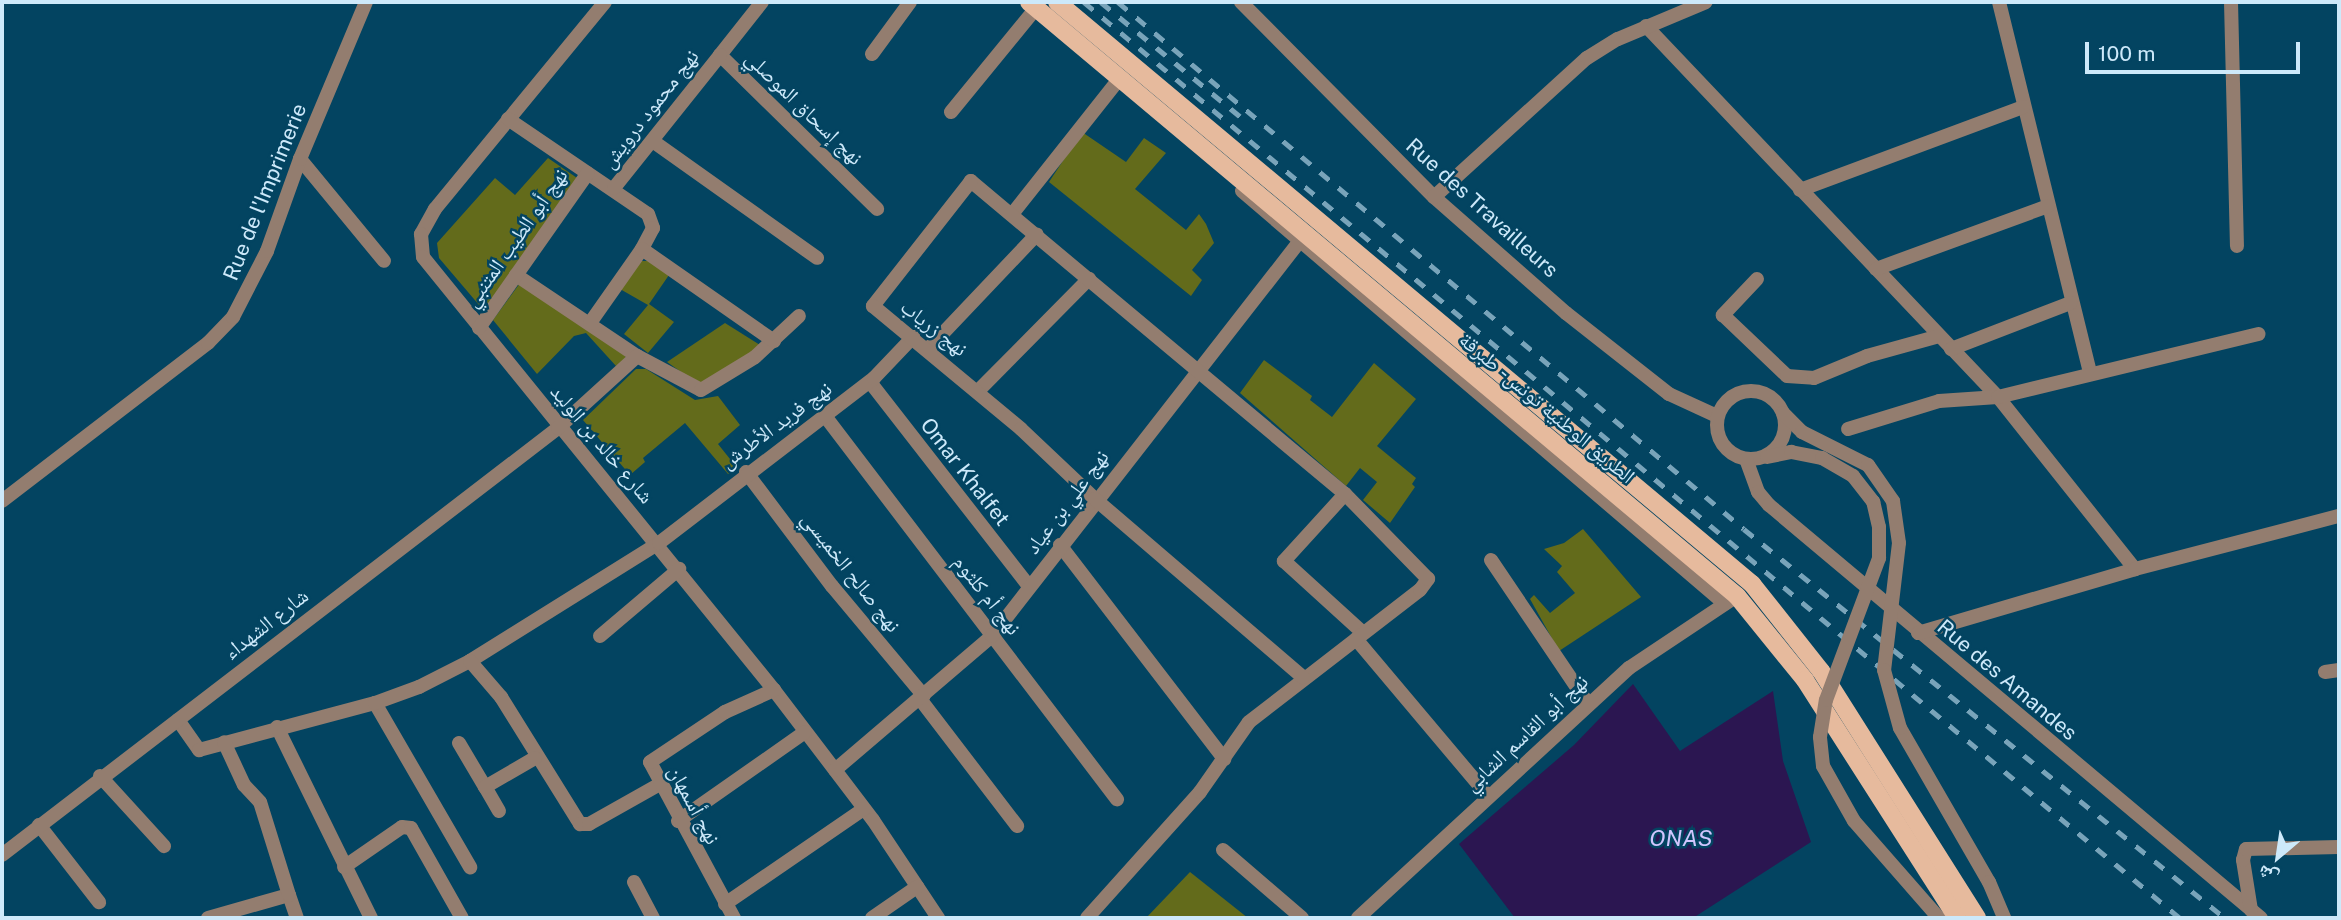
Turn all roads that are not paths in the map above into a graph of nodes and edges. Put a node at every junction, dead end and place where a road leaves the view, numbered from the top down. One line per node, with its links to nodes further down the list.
1 (366, 2): 19 (street, Rue de l'Imprimerie)
2 (605, 2): 17 (street, شارع خالد بن الوليد)
3 (762, 2): 13 (street, نهج إسحاق الموصلي)
4 (910, 2): 12 (street)
5 (1056, 2): 70 (main road, الطريق الوطنية تونس - طبرقة)
6 (1241, 2): 23 (street, Rue des Travailleurs)
7 (1706, 2): 11 (street)
8 (1999, 2): 15 (street)
9 (2231, 2): 29 (street)
10 (1030, 6): 14 (main road, الطريق الوطنية تونس - طبرقة); 16 (street)
11 (1646, 26): 22 (street); 23 (street)
12 (872, 54)
13 (720, 55): 18 (street, نهج محمود درويش); 25 (street, نهج إسحاق الموصلي)
14 (1119, 79): 26 (street); 28 (main road, الطريق الوطنية تونس - طبرقة)
15 (2023, 107): 22 (street); 24 (street)
16 (951, 112)
17 (508, 119): 20 (street, نهج محمود درويش); 40 (street, شارع خالد بن الوليد)
18 (654, 142): 21 (street, نهج محمود درويش); 31 (street)
19 (300, 159): 32 (street); 63 (street, Rue de l'Imprimerie)
20 (588, 173): 21 (street, نهج محمود درويش); 34 (street, نهج أبو الطيب المتنبي)
21 (614, 188): 30 (street)
22 (1800, 190): 33 (street)
23 (1434, 197): 55 (street, Rue des Travailleurs)
24 (2048, 206): 33 (street); 37 (street)
25 (877, 209)
26 (1013, 213): 27 (street); 43 (street, نهج زرياب)
27 (1037, 234): 35 (street); 45 (street)
28 (1302, 238): 48 (street, نهج علي بن عياد); 72 (main road, الطريق الوطنية تونس - طبرقة)
29 (2238, 246)
30 (642, 249): 39 (street); 44 (street)
31 (817, 258)
32 (384, 261)
33 (1876, 269): 42 (street)
34 (516, 275): 39 (street); 40 (street, نهج أبو الطيب المتنبي)
35 (1089, 279): 48 (street); 51 (street)
36 (1757, 279): 42 (street)
37 (2070, 303): 46 (street); 49 (street)
38 (799, 316): 44 (street)
39 (590, 323): 47 (street)
40 (479, 328): 56 (street, شارع خالد بن الوليد)
41 (2258, 334): 49 (street)
42 (1939, 336): 46 (street)
43 (913, 337): 45 (street, نهج زرياب); 50 (street, نهج فريد الأطرش)
44 (774, 341): 47 (street)
45 (928, 349): 51 (street, نهج زرياب)
46 (1951, 349): 52 (street)
47 (637, 356): 56 (street, شارع الشهداء)
48 (1198, 368): 61 (street); 62 (street, نهج علي بن عياد)
49 (2090, 373): 52 (street)
50 (870, 382): 54 (street, نهج فريد الأطرش); 71 (street, Omar Khalfet)
51 (978, 391): 62 (street, نهج زرياب)
52 (1998, 397): 57 (street); 69 (street)
53 (1782, 410): 55 (street); 58 (street); 127 (street, bridge)
54 (825, 416): 60 (street, نهج فريد الأطرش); 75 (street, نهج أم كلثوم)
55 (1717, 416): 59 (street)
56 (558, 428): 65 (street, شارع خالد بن الوليد); 83 (street, شارع الشهداء)
57 (1848, 429)
58 (1762, 458): 59 (street); 124 (street, bridge)
59 (1746, 459): 73 (street, Rue des Amandes)
60 (746, 472): 65 (street, نهج فريد الأطرش); 80 (street, نهج صالح الخميسي)
61 (1345, 494): 76 (street); 76 (street)
62 (1095, 499): 66 (street, نهج علي بن عياد); 78 (street, نهج زرياب)
63 (2, 501)
64 (2339, 516): 69 (street)
65 (659, 543): 68 (street, شارع خالد بن الوليد); 77 (street)
66 (1060, 545): 71 (street, نهج علي بن عياد); 89 (street)
67 (1492, 560): 82 (street)
68 (679, 569): 74 (street); 79 (street, شارع خالد بن الوليد)
69 (2135, 569): 73 (street)
70 (1752, 584): 72 (street, نهج أبو القاسم الشابي); 126 (main road, الطريق الوطنية تونس - طبرقة)
71 (1029, 586): 75 (street, نهج علي بن عياد)
72 (1731, 600): 82 (street, نهج أبو القاسم الشابي); 125 (main road, الطريق الوطنية تونس - طبرقة)
73 (1918, 633): 112 (street, Rue des Amandes)
74 (600, 636)
75 (992, 636): 80 (street, نهج علي بن عياد); 95 (street, نهج أم كلثوم)
76 (1359, 636): 78 (street); 94 (street)
77 (470, 661): 81 (street); 88 (street)
78 (1303, 677): 89 (street)
79 (774, 690): 85 (street, شارع خالد بن الوليد); 92 (street, نهج أسمهان)
80 (922, 698): 90 (street, نهج علي بن عياد); 100 (street, نهج صالح الخميسي)
81 (375, 703): 84 (street); 106 (street)
82 (1588, 704): 94 (street, نهج أبو القاسم الشابي)
83 (178, 720): 86 (street); 91 (street, شارع الشهداء)
84 (277, 727): 86 (street); 105 (street)
85 (805, 733): 90 (street, شارع خالد بن الوليد); 98 (street)
86 (224, 743): 109 (street)
87 (459, 743): 93 (street)
88 (535, 758): 92 (street); 93 (street)
89 (1224, 759): 121 (street)
90 (835, 770): 96 (street, شارع خالد بن الوليد)
91 (100, 776): 99 (street, شارع الشهداء); 101 (street)
92 (660, 784): 98 (street, نهج أسمهان)
93 (485, 787): 97 (street)
94 (1488, 796): 123 (street, نهج أبو القاسم الشابي)
95 (1117, 799)
96 (864, 809): 108 (street, شارع خالد بن الوليد); 111 (street)
97 (499, 811)
98 (678, 821): 111 (street, نهج أسمهان)
99 (39, 825): 104 (street, شارع الشهداء); 110 (street)
100 (1017, 826)
101 (164, 846)
102 (2339, 846): 112 (street)
103 (1223, 849): 122 (street)
104 (2, 855)
105 (344, 867): 115 (street); 116 (street)
106 (470, 867)
107 (634, 882): 117 (street)
108 (917, 887): 119 (street); 120 (street, شارع خالد بن الوليد)
109 (289, 895): 113 (street); 114 (street)
110 (99, 902)
111 (725, 904): 118 (street, نهج أسمهان)
112 (2256, 914)
113 (208, 918)
114 (297, 918)
115 (371, 918)
116 (462, 918)
117 (653, 918)
118 (734, 918)
119 (872, 918)
120 (938, 918)
121 (1087, 918)
122 (1303, 918)
123 (1358, 918)
124 (1939, 918)
125 (1957, 918)
126 (1977, 918)
127 (2004, 918)

